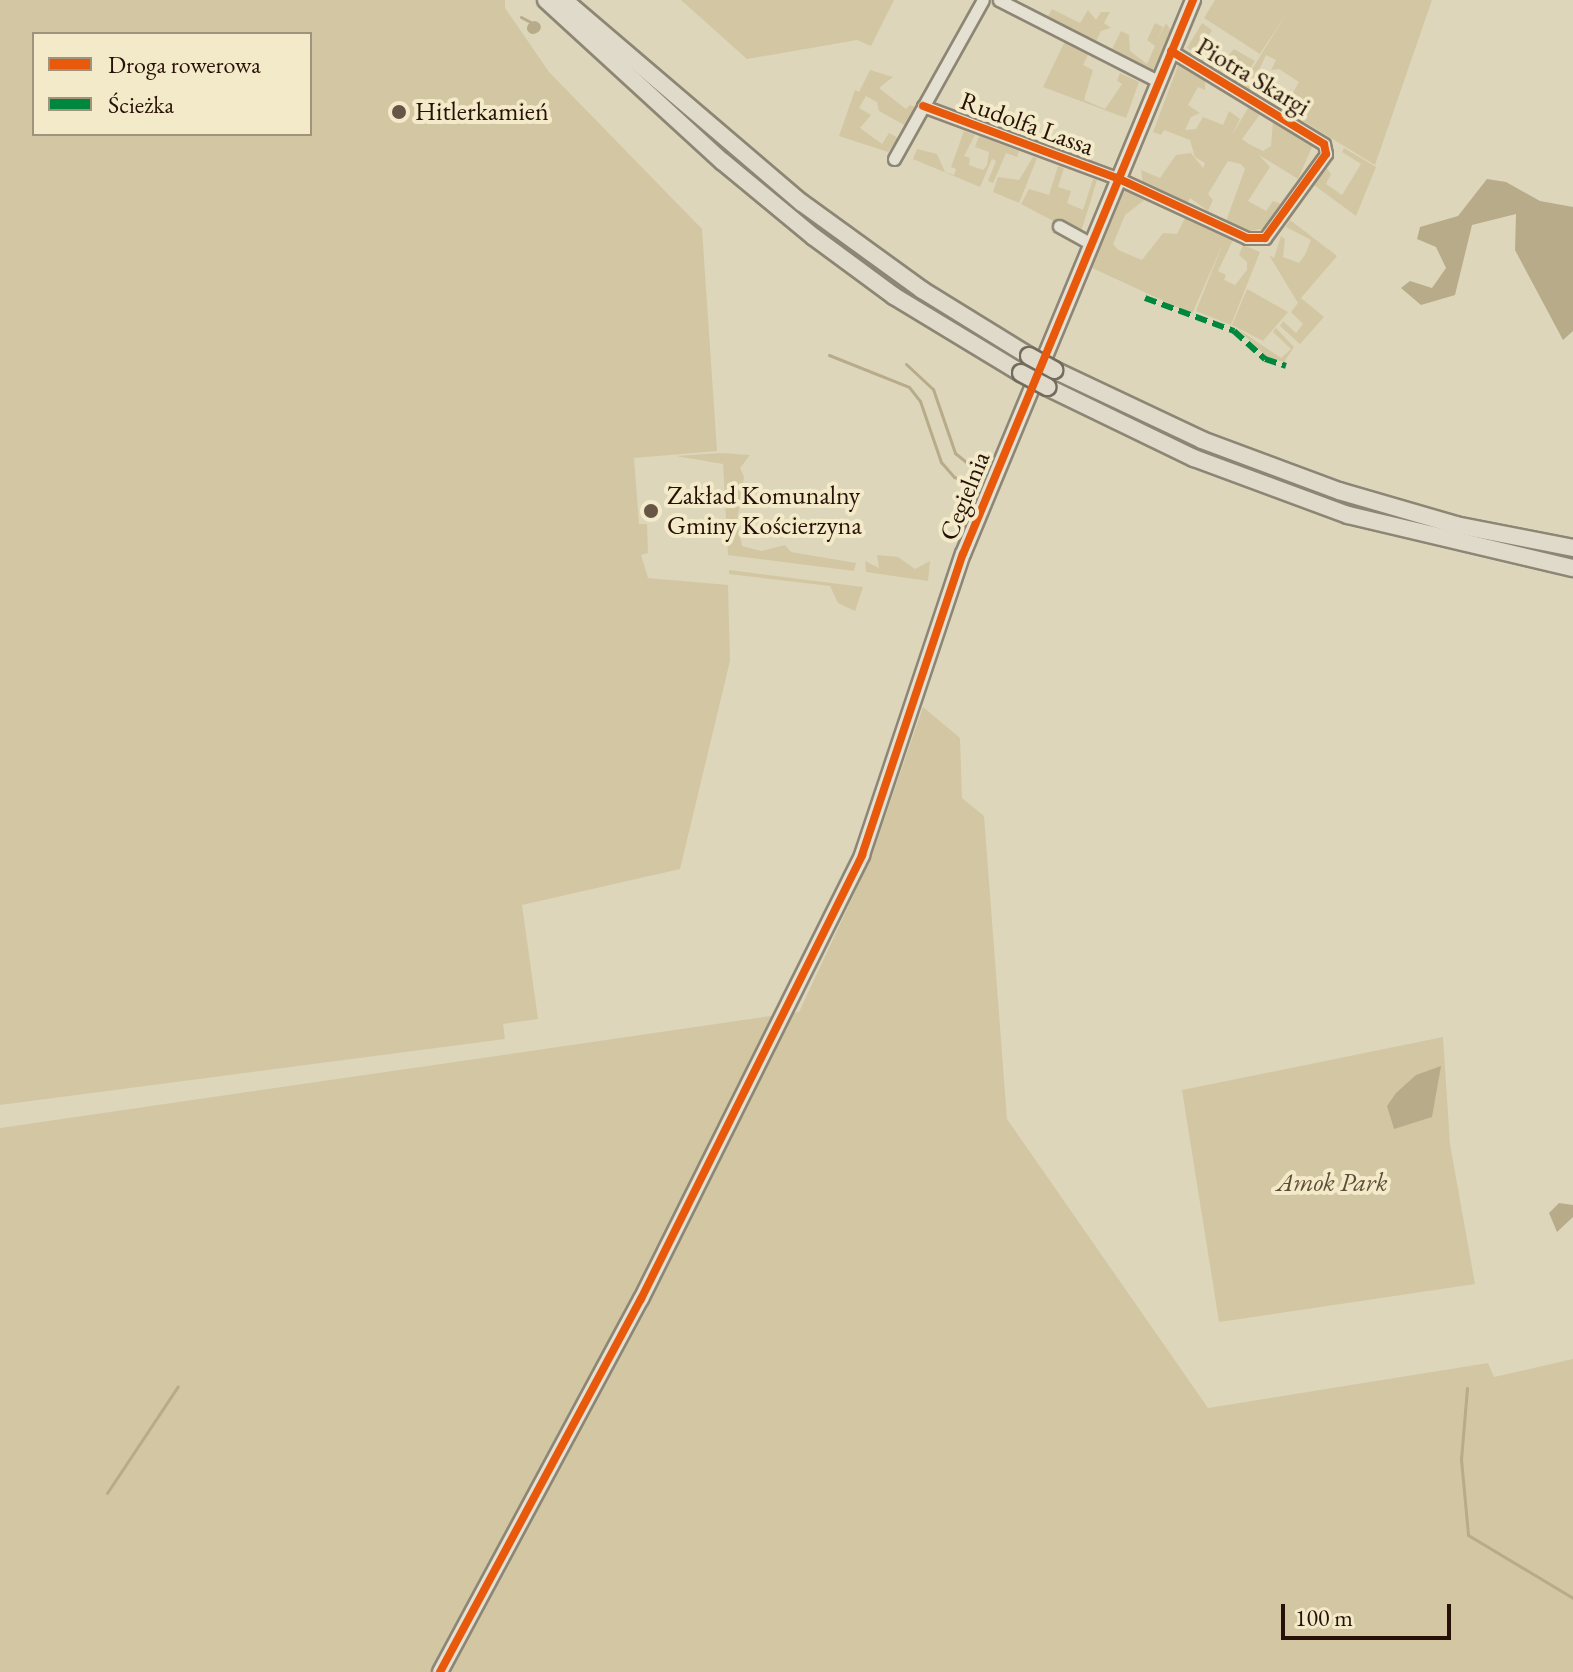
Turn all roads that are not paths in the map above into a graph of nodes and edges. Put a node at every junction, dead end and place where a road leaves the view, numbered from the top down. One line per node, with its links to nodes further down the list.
1 (546, 0): 14 (main road, bridge)
2 (564, 0): 13 (main road, bridge)
3 (983, 0): 8 (street, Rudolfa Lassa)
4 (999, 0): 7 (street)
5 (1193, 0): 6 (street, Cegielnia)
6 (1171, 51): 7 (street, Cegielnia); 10 (street, Piotra Skargi)
7 (1158, 81): 10 (street, Cegielnia)
8 (923, 106): 9 (street, Rudolfa Lassa); 10 (street, Rudolfa Lassa)
9 (894, 159)
10 (1117, 178): 12 (street, Cegielnia)
11 (1059, 226): 12 (street)
12 (1090, 243): 15 (street, Cegielnia)
13 (1573, 548)
14 (1573, 568)
15 (440, 1672)

